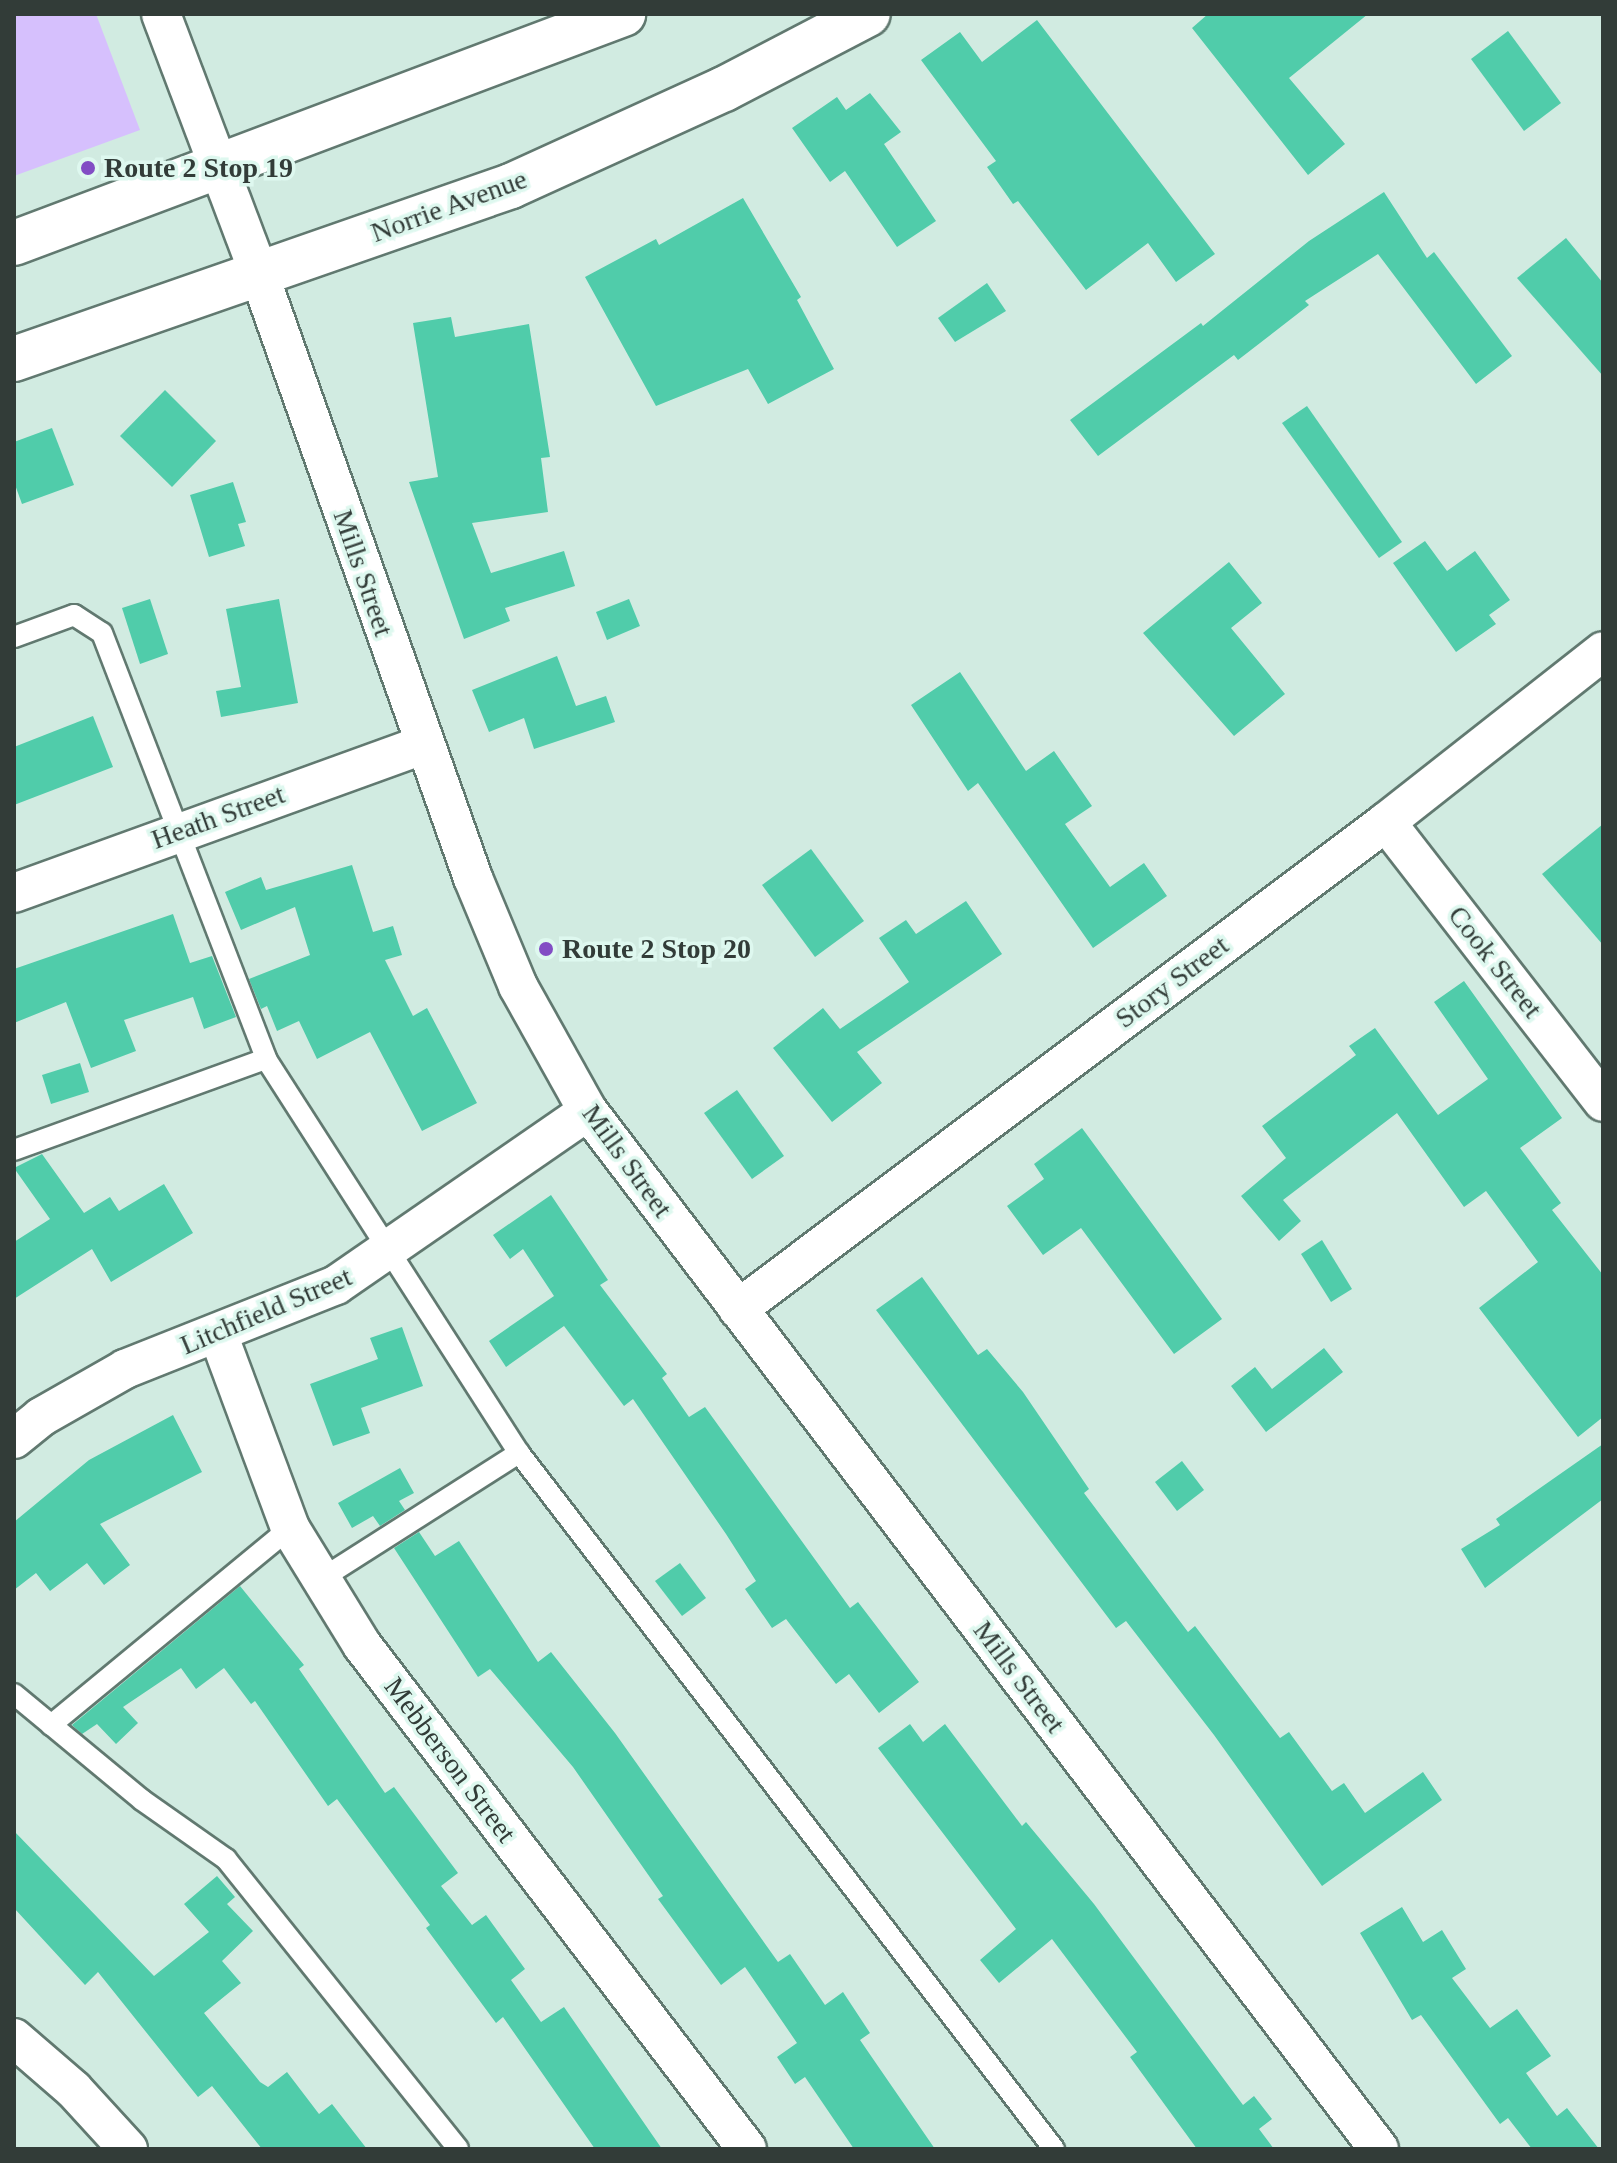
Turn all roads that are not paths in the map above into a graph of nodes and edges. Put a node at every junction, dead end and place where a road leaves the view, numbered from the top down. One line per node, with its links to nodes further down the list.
1 (161, 14): 4 (street, Mills Street)
2 (623, 14): 4 (main road)
3 (868, 14): 6 (main road, Norrie Avenue)
4 (219, 166): 5 (main road); 6 (street, Mills Street)
5 (14, 243)
6 (259, 274): 7 (main road, Norrie Avenue); 10 (street, Mills Street)
7 (14, 359)
8 (14, 637): 12 (lane)
9 (1603, 651): 11 (street, Story Street)
10 (423, 745): 12 (street, Heath Street); 16 (street, Mills Street)
11 (1386, 822): 15 (street, Cook Street); 19 (street, Story Street)
12 (178, 831): 13 (street, Heath Street); 14 (lane)
13 (14, 893)
14 (266, 1059): 17 (lane); 18 (lane)
15 (1603, 1102)
16 (588, 1111): 18 (street, Litchfield Street); 19 (street, Mills Street)
17 (14, 1150)
18 (388, 1254): 20 (street, Litchfield Street); 22 (lane)
19 (738, 1309): 32 (street, Mills Street)
20 (218, 1334): 21 (street, Litchfield Street); 23 (street, Mebberson Street)
21 (14, 1439)
22 (519, 1453): 24 (lane); 31 (lane)
23 (290, 1528): 24 (street, Mebberson Street); 26 (lane)
24 (321, 1579): 30 (street, Mebberson Street)
25 (14, 1694): 26 (lane)
26 (51, 1725): 29 (lane)
27 (14, 2038): 28 (street)
28 (128, 2149)
29 (458, 2149)
30 (747, 2149)
31 (1054, 2149)
32 (1379, 2149)

